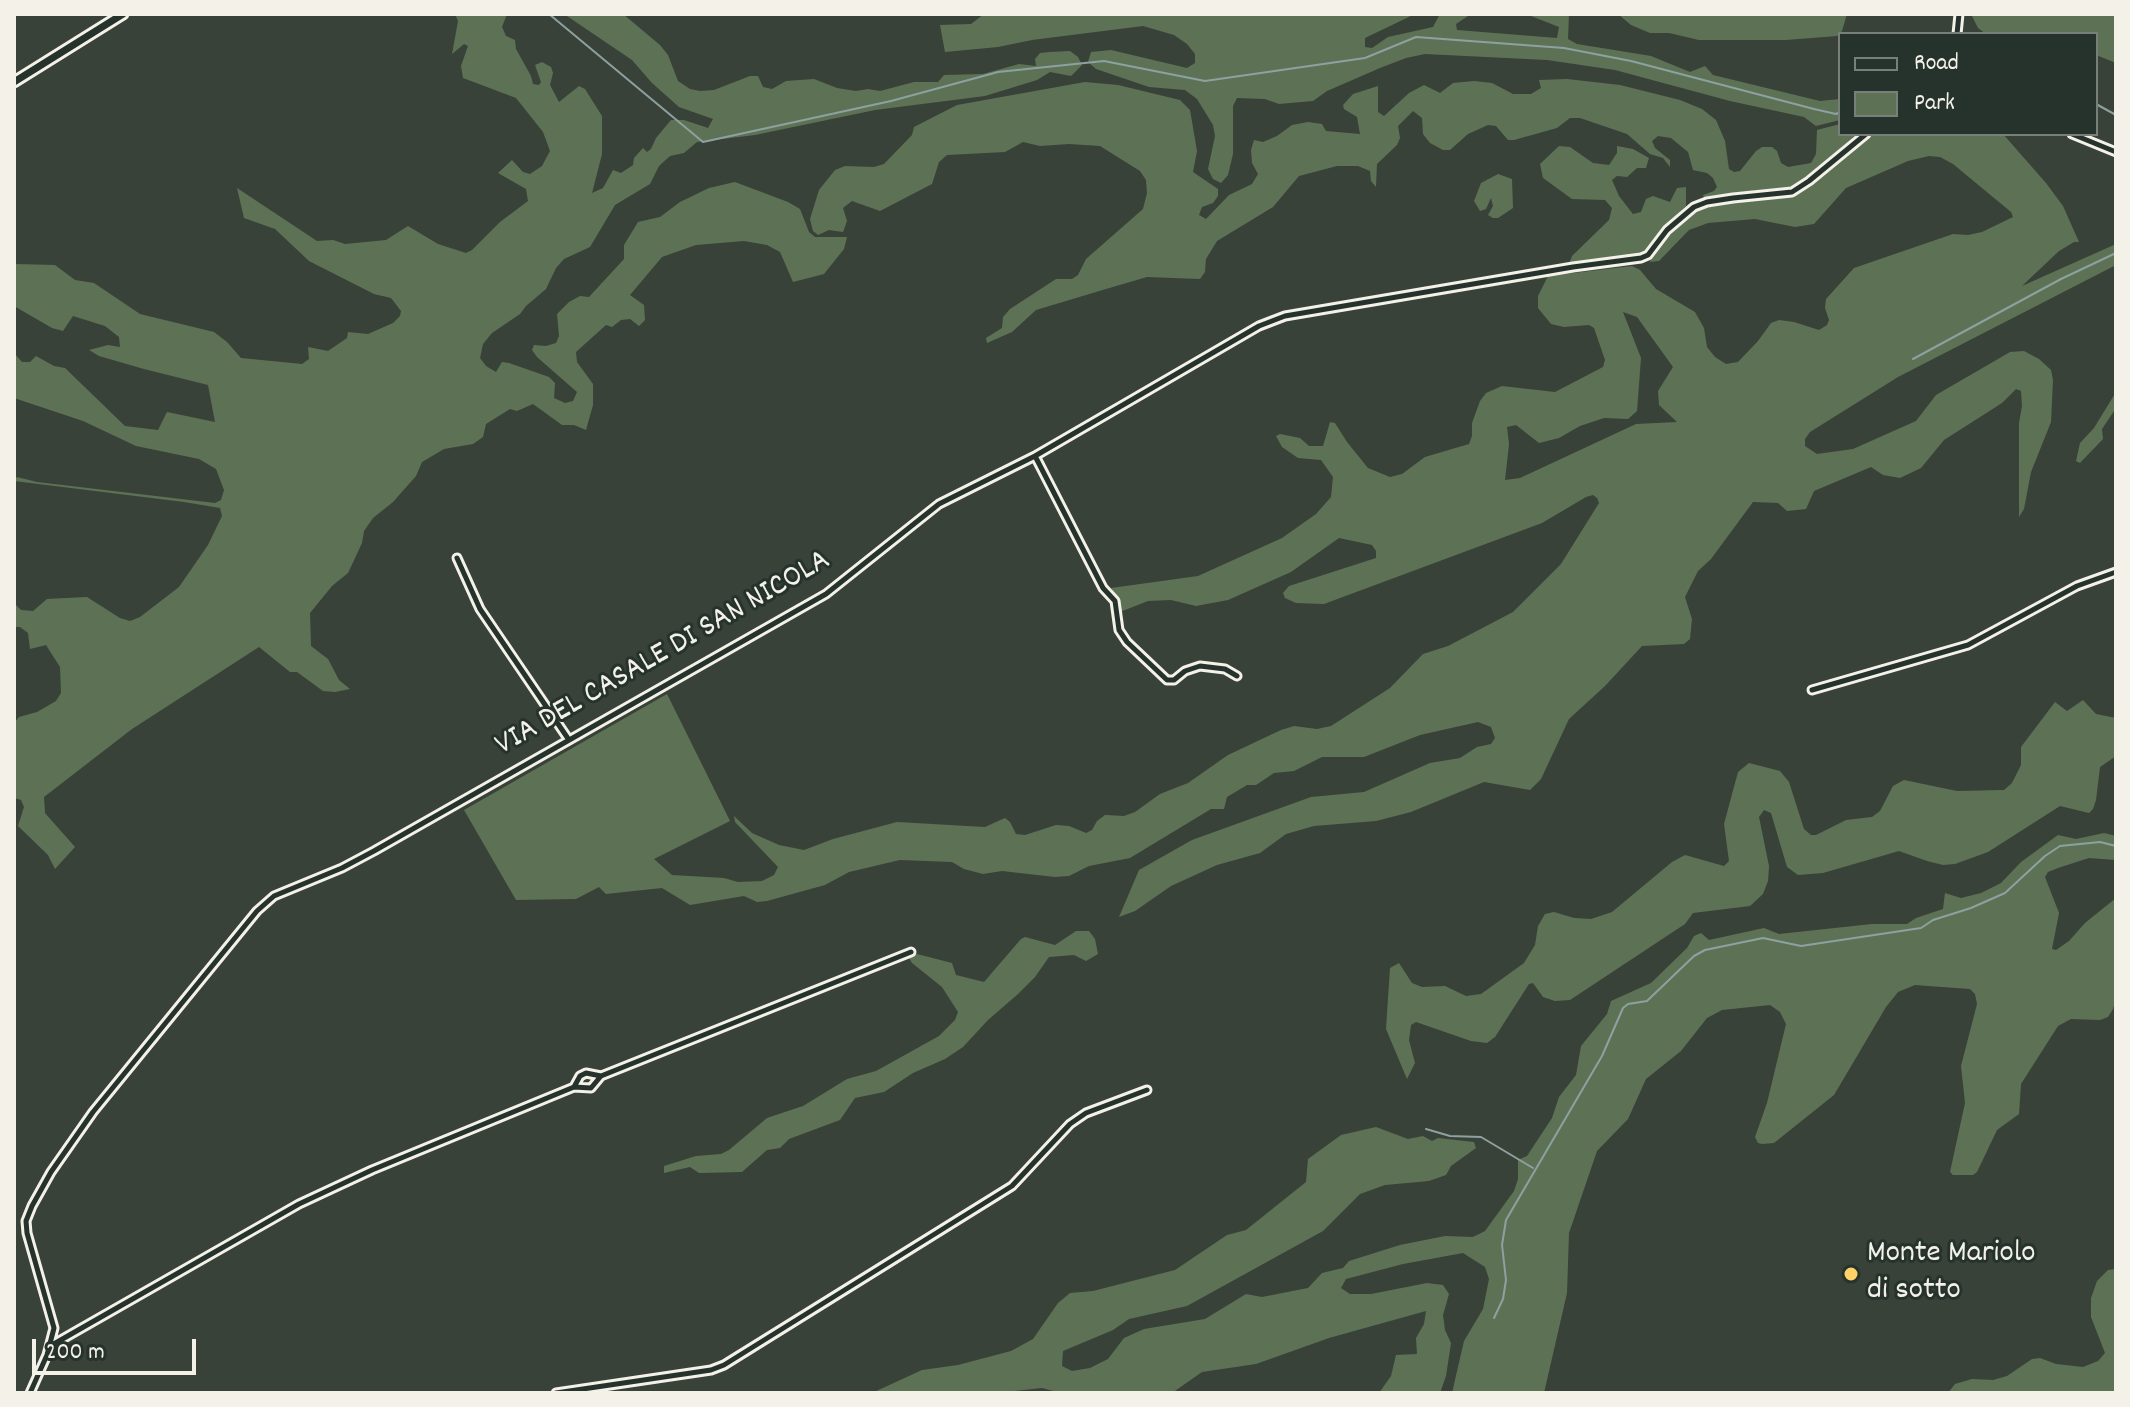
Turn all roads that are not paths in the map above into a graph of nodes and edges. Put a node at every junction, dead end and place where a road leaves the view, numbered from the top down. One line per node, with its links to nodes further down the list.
1 (123, 14): 2 (main road)
2 (14, 82)
3 (1864, 136): 6 (street, VIA DEL CASALE DI SAN NICOLA)
4 (2077, 136): 5 (street)
5 (2116, 152)
6 (1035, 456): 9 (street); 11 (street, VIA DEL CASALE DI SAN NICOLA)
7 (457, 558): 11 (street)
8 (2116, 572): 10 (street)
9 (1237, 676)
10 (1812, 690)
11 (569, 740): 16 (street, VIA DEL CASALE DI SAN NICOLA)
12 (911, 952): 13 (street)
13 (601, 1076): 14 (street); 14 (street)
14 (574, 1087): 16 (street)
15 (1147, 1090): 18 (street)
16 (51, 1345): 17 (street, VIA DEL CASALE DI SAN NICOLA)
17 (30, 1393)
18 (556, 1393)

